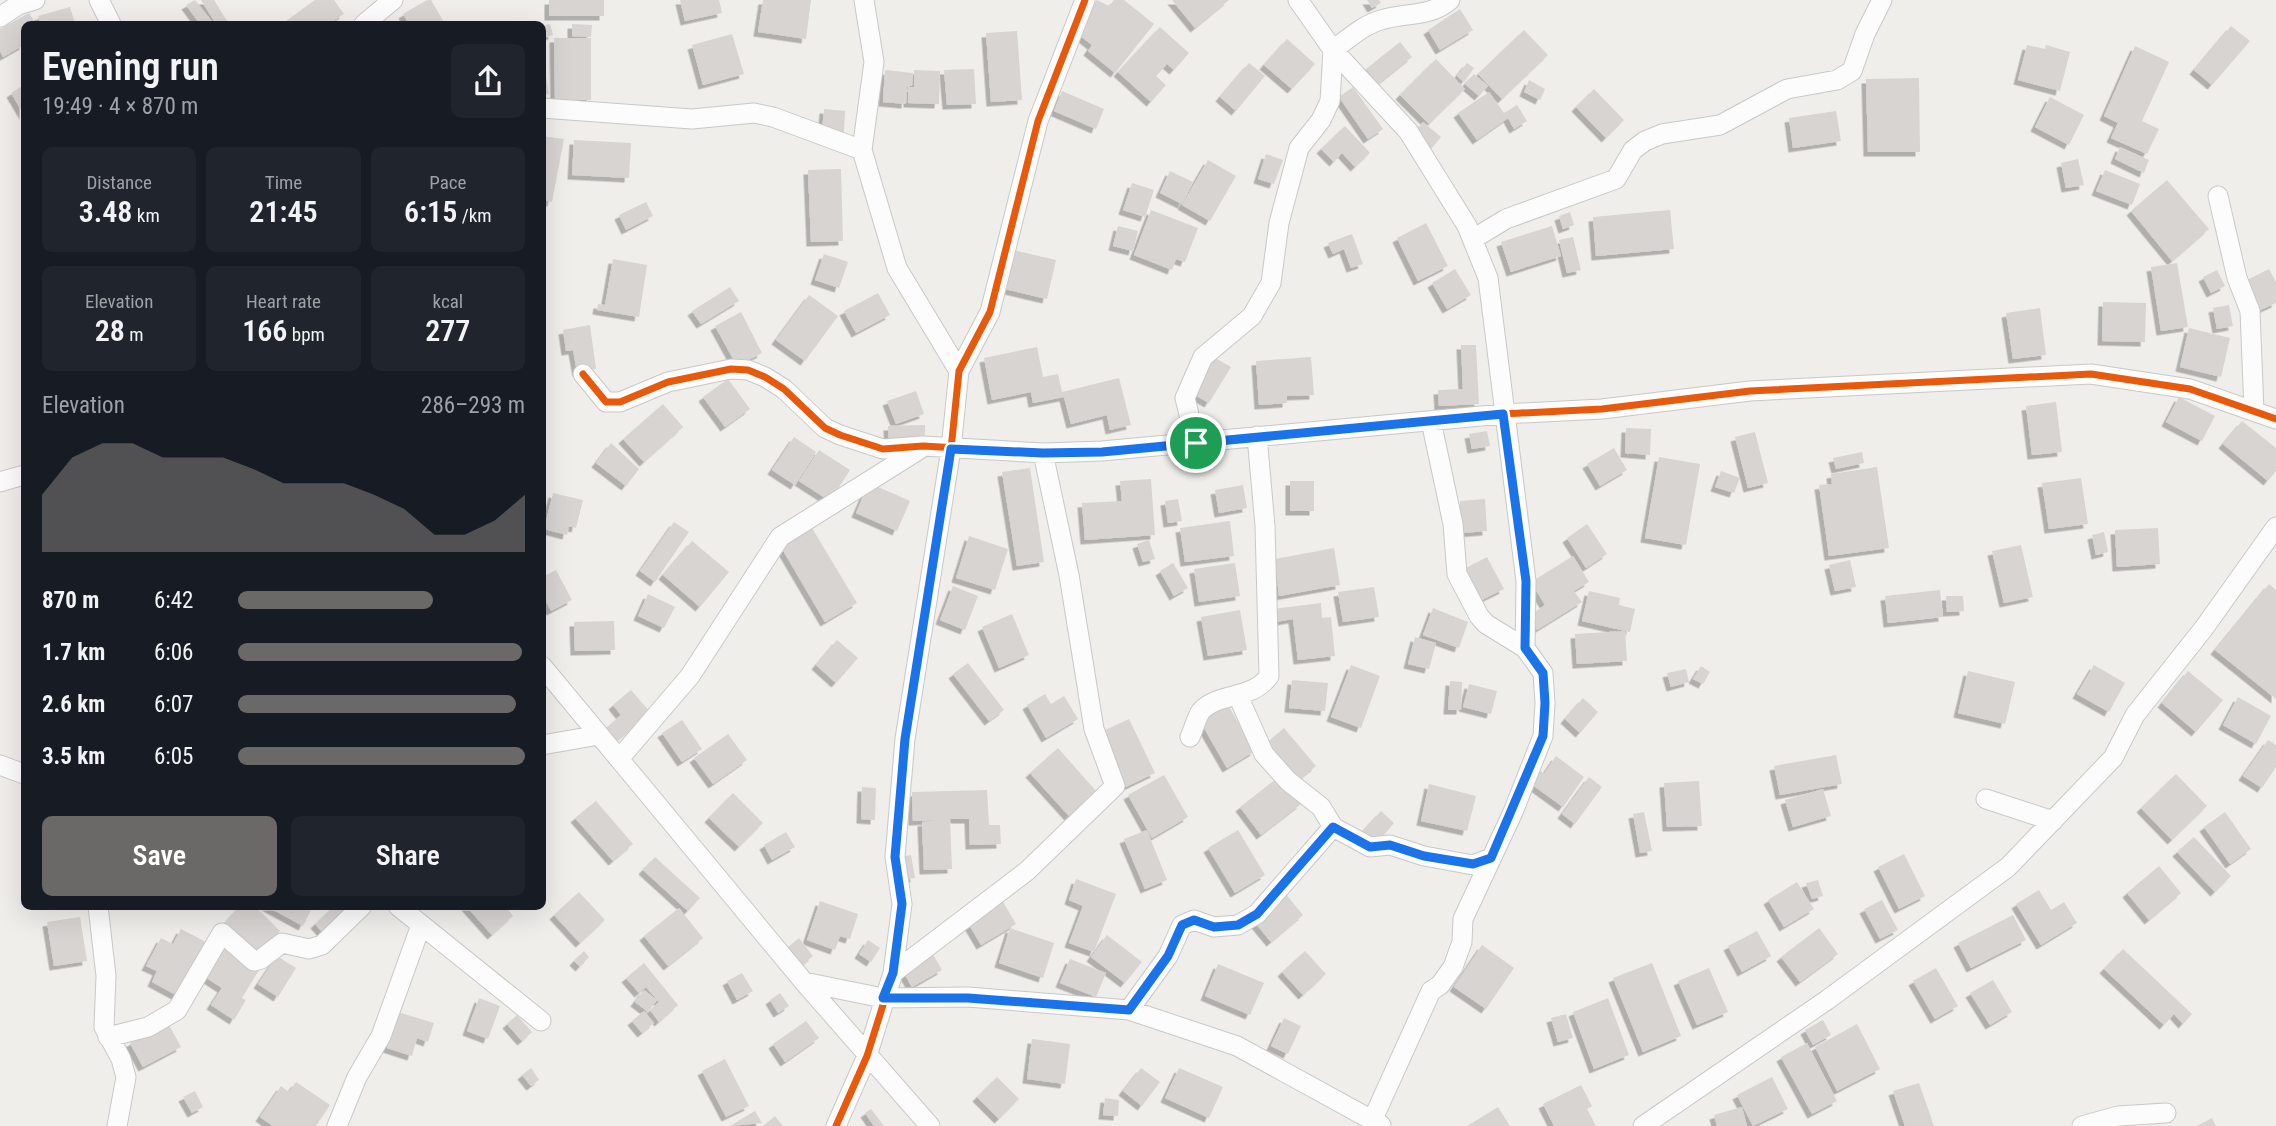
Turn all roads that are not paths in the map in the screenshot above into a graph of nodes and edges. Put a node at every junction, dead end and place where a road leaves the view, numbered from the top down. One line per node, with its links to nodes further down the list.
1 (35, 0): 9 (street)
2 (99, 0): 10 (street)
3 (393, 0): 11 (street)
4 (864, 0): 14 (street)
5 (1085, 0): 17 (street)
6 (1298, 0): 12 (street)
7 (1450, 0): 12 (street)
8 (1882, 0): 16 (street)
9 (0, 17)
10 (110, 21)
11 (368, 21)
12 (1333, 50): 16 (street); 24 (street)
13 (546, 108): 14 (street)
14 (862, 150): 17 (street)
15 (2218, 196): 19 (street)
16 (1473, 239): 20 (street)
17 (959, 371): 26 (street)
18 (583, 374): 25 (street)
19 (2254, 411): 20 (street); 21 (street)
20 (1503, 414): 22 (street); 31 (street)
21 (2276, 419)
22 (1432, 421): 23 (street); 31 (street)
23 (1257, 436): 24 (street); 33 (street)
24 (1196, 443): 27 (street)
25 (923, 446): 26 (street); 37 (street)
26 (951, 449): 27 (street); 48 (street)
27 (1043, 453): 48 (street)
28 (21, 476): 29 (street)
29 (0, 482)
30 (2276, 527): 41 (street)
31 (1525, 648): 43 (street)
32 (546, 671): 34 (street)
33 (1238, 696): 35 (street); 42 (street)
34 (599, 735): 36 (street); 37 (street)
35 (1190, 737)
36 (546, 744)
37 (619, 759): 49 (street)
38 (0, 765): 39 (street)
39 (21, 773)
40 (1986, 799): 41 (street)
41 (2053, 821): 61 (street)
42 (1333, 827): 43 (street); 51 (street)
43 (1491, 858): 56 (street)
44 (98, 910): 53 (street)
45 (358, 910): 53 (street)
46 (403, 910): 47 (street)
47 (421, 925): 52 (street); 58 (street)
48 (893, 973): 50 (street)
49 (804, 982): 50 (street); 54 (street)
50 (883, 998): 51 (street); 54 (street)
51 (1129, 1010): 56 (street)
52 (541, 1021)
53 (108, 1037): 57 (street)
54 (867, 1056): 59 (street); 60 (street)
55 (2166, 1112): 62 (street)
56 (1377, 1123)
57 (117, 1126)
58 (337, 1126)
59 (836, 1126)
60 (930, 1126)
61 (1643, 1126)
62 (2082, 1126)

